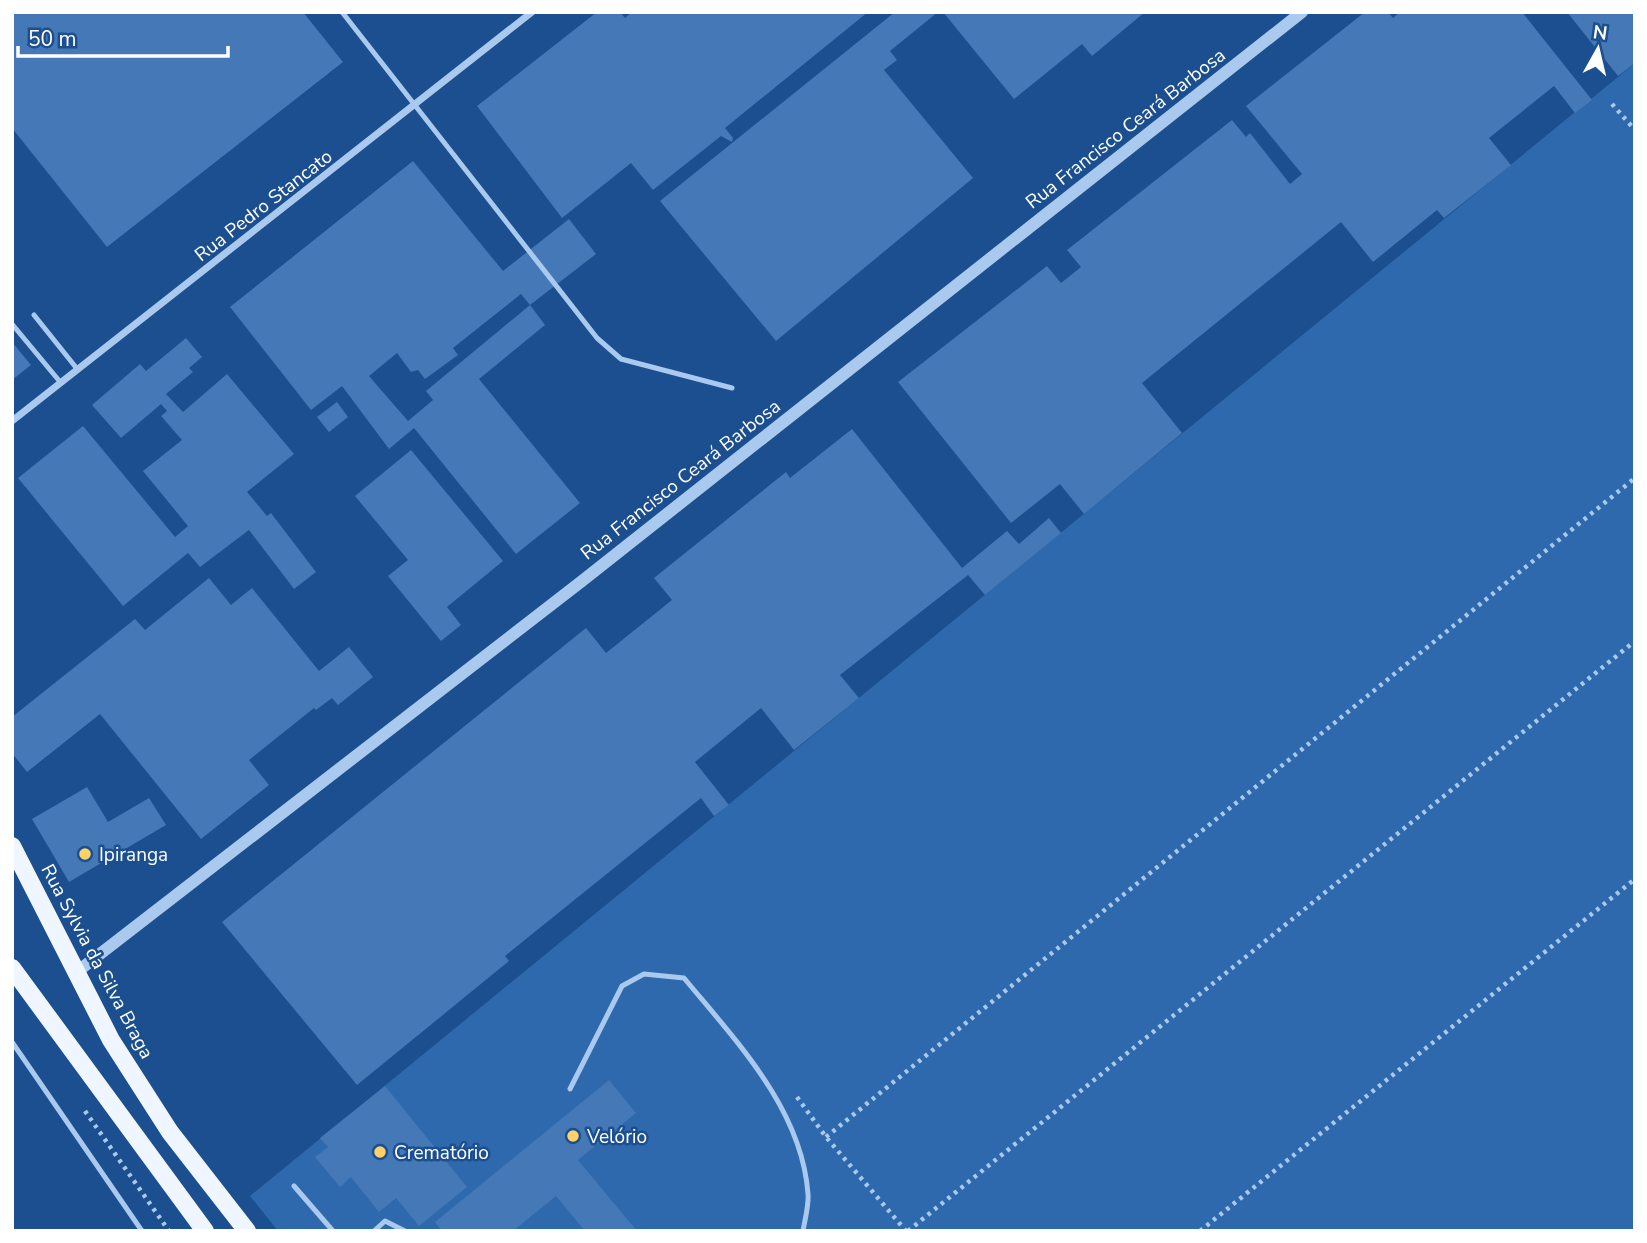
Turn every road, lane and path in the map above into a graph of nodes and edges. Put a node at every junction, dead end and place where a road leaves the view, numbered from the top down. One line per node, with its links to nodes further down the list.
1 (342, 12): 5 (lane)
2 (532, 12): 5 (street, Rua Pedro Stancato)
3 (1301, 12): 18 (street, Rua Francisco Ceará Barbosa)
4 (1612, 104): 6 (path)
5 (415, 105): 9 (street, Rua Pedro Stancato); 11 (lane)
6 (1635, 130)
7 (34, 315): 9 (lane)
8 (12, 324): 10 (lane)
9 (78, 370): 10 (street, Rua Pedro Stancato)
10 (61, 383): 12 (street, Rua Pedro Stancato)
11 (732, 388)
12 (12, 421)
13 (1635, 478): 23 (path)
14 (1635, 641): 33 (path)
15 (12, 846): 18 (main road, Rua Sylvia da Silva Braga)
16 (1635, 878): 34 (path)
17 (12, 968): 27 (main road)
18 (78, 971): 28 (main road, Rua Sylvia da Silva Braga)
19 (12, 1042): 25 (lane)
20 (790, 1087): 23 (path)
21 (570, 1089): 32 (lane)
22 (82, 1107): 26 (path)
23 (826, 1137): 33 (path)
24 (294, 1186): 29 (lane)
25 (142, 1231)
26 (169, 1231)
27 (205, 1231)
28 (247, 1231)
29 (333, 1231)
30 (374, 1231): 31 (lane)
31 (405, 1231)
32 (803, 1231)
33 (907, 1231)
34 (1200, 1231)

